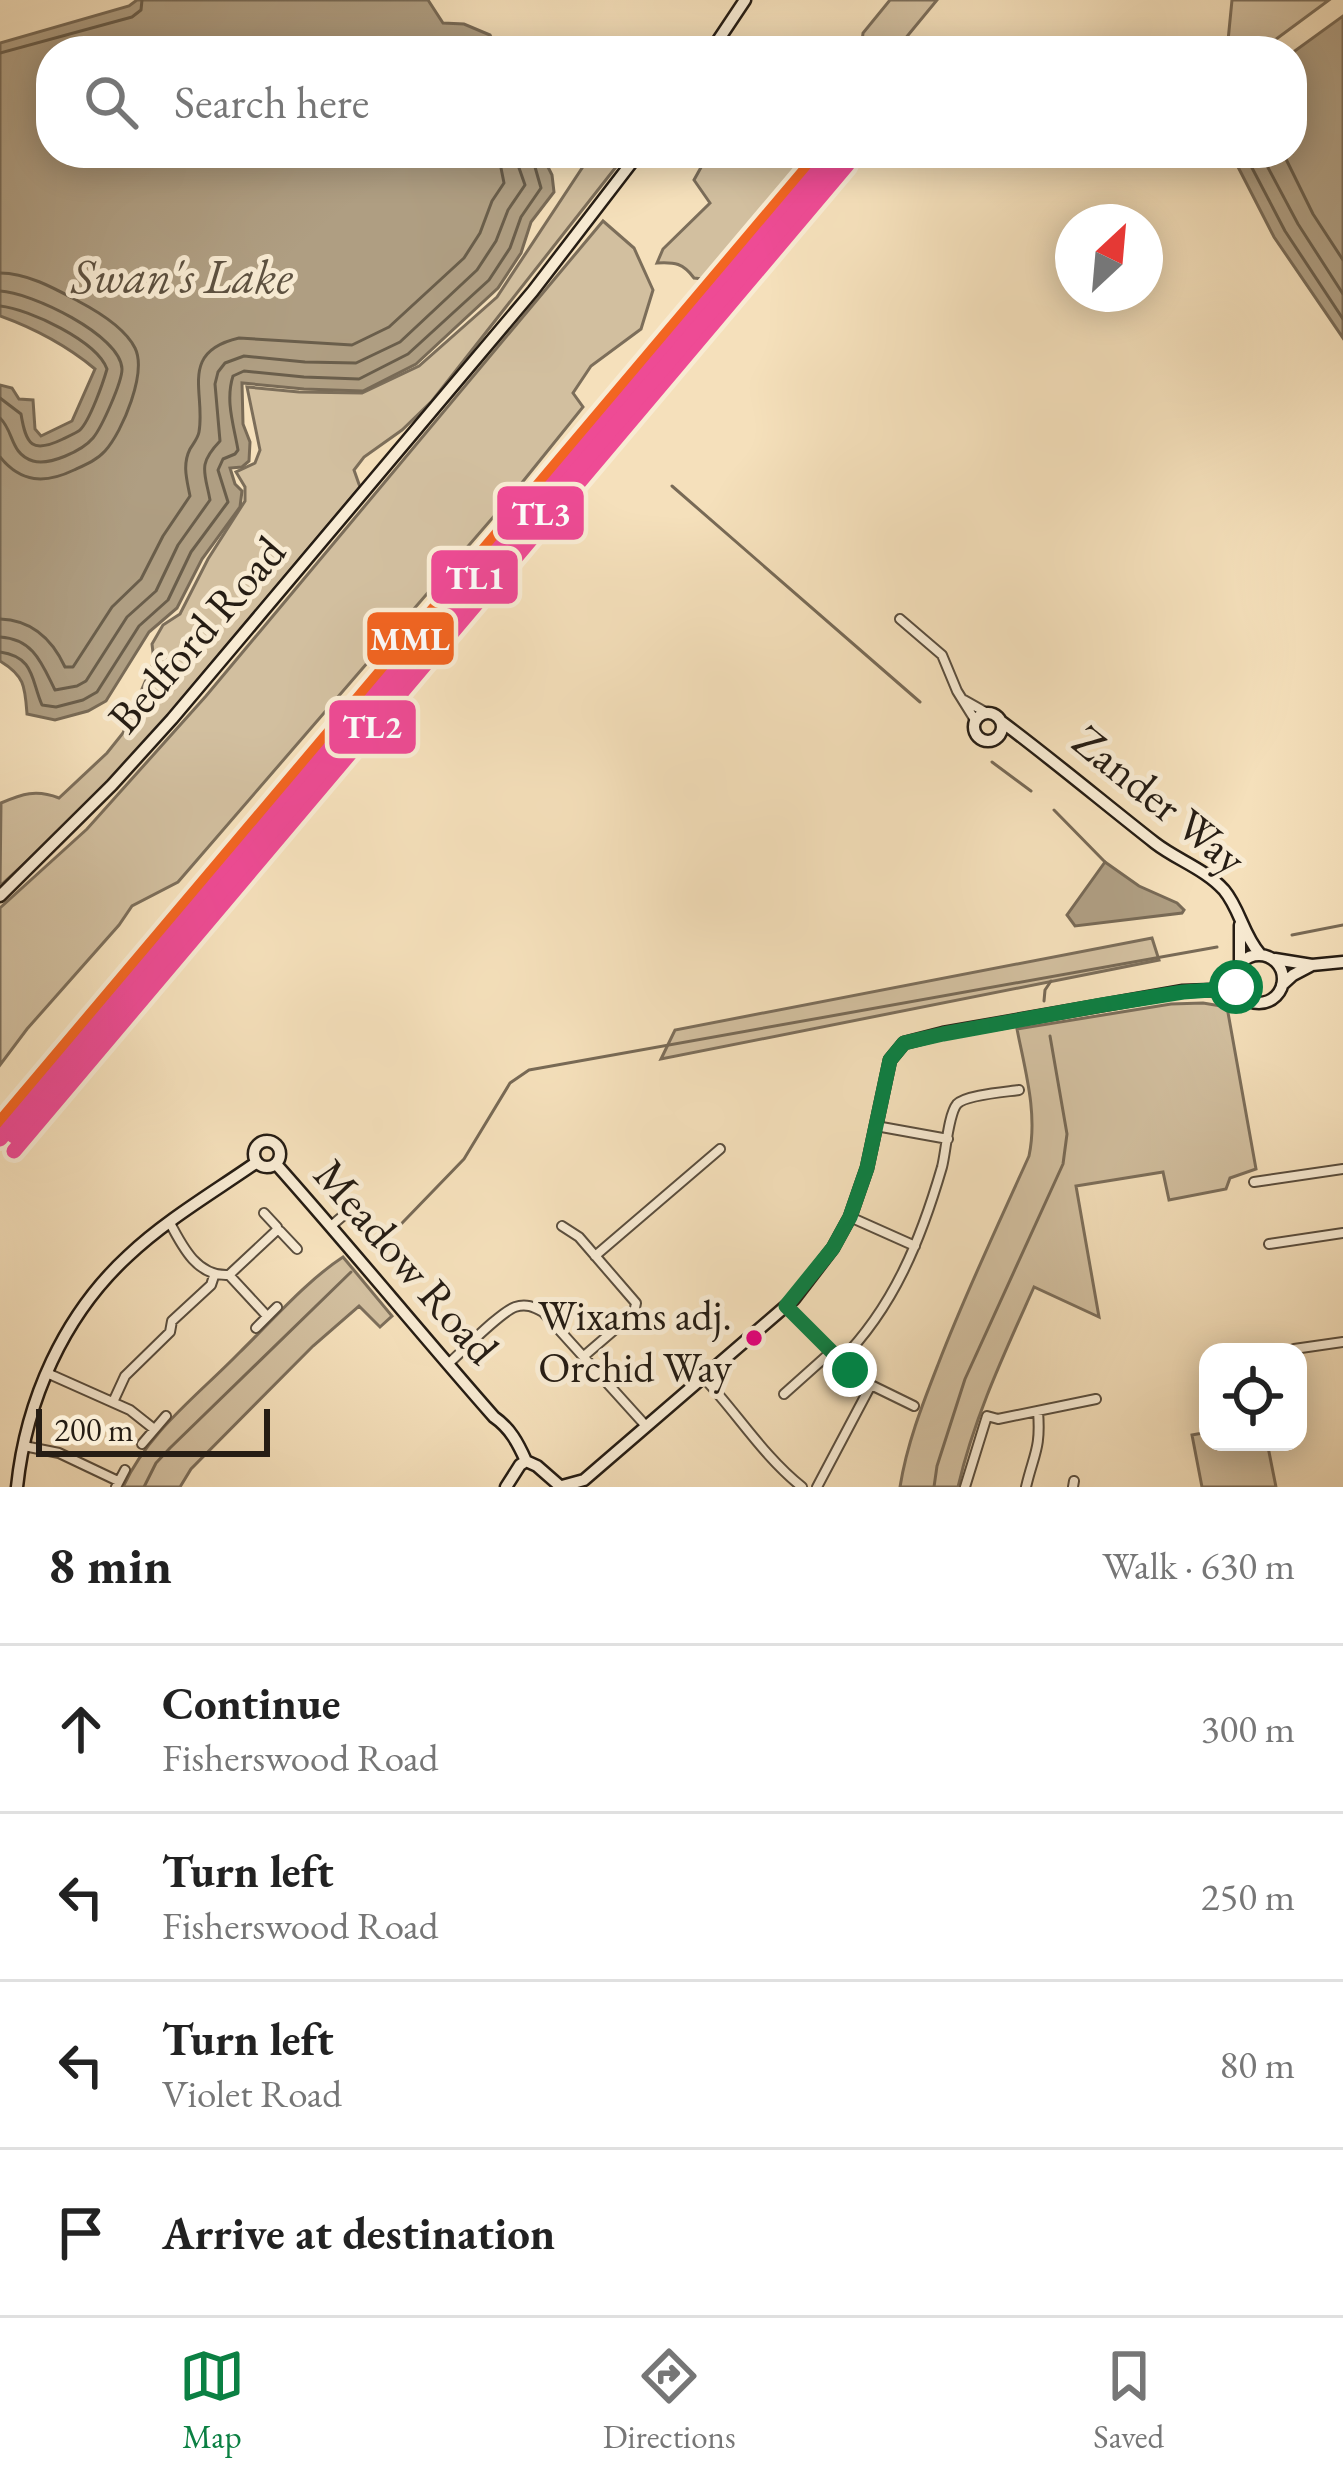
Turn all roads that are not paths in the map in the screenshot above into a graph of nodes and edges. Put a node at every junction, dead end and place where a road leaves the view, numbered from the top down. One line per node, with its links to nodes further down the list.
1 (745, 0): 2 (street)
2 (721, 36)
3 (628, 168): 11 (street, Bedford Road)
4 (900, 619): 5 (street)
5 (962, 700): 6 (street); 7 (street)
6 (987, 712): 7 (street); 8 (street)
7 (975, 721): 9 (street)
8 (1002, 722): 9 (street); 10 (street, Zander Way)
9 (997, 740): 10 (street, Zander Way)
10 (1026, 741): 12 (street, Zander Way)
11 (0, 896)
12 (1240, 922): 13 (street, Zander Way); 17 (street, Zander Way)
13 (1260, 954): 14 (street); 17 (street)
14 (1274, 959): 16 (street); 18 (street)
15 (1343, 962): 16 (street)
16 (1312, 965): 18 (street)
17 (1237, 969): 19 (street); 20 (street)
18 (1282, 986): 20 (street)
19 (1211, 990): 20 (street); 22 (street)
20 (1244, 998)
21 (1019, 1090): 23 (street)
22 (876, 1126): 23 (street); 31 (street)
23 (948, 1139): 38 (street)
24 (720, 1149): 40 (street)
25 (257, 1162): 26 (street); 26 (street); 32 (street, Meadow Road)
26 (276, 1163): 33 (street, Meadow Road)
27 (1343, 1169): 28 (street)
28 (1254, 1182)
29 (264, 1213): 35 (street)
30 (345, 1214): 33 (street)
31 (850, 1217): 38 (street); 43 (street)
32 (170, 1223): 42 (street); 53 (street, Meadow Road)
33 (331, 1226): 51 (street, Meadow Road)
34 (562, 1226): 40 (street)
35 (276, 1231): 39 (street); 41 (street)
36 (1343, 1233): 37 (street)
37 (1269, 1244)
38 (915, 1246): 52 (street)
39 (297, 1249)
40 (595, 1256): 50 (street)
41 (229, 1275): 42 (street); 45 (street)
42 (214, 1276): 58 (street)
43 (786, 1306): 49 (street); 54 (street)
44 (277, 1307): 45 (street)
45 (267, 1316): 46 (street)
46 (256, 1328)
47 (1343, 1342): 48 (street)
48 (1307, 1347)
49 (831, 1352): 52 (street); 56 (street)
50 (584, 1355): 51 (street); 62 (street)
51 (451, 1361): 66 (street, Meadow Road)
52 (840, 1361): 55 (street)
53 (47, 1373): 58 (street); 65 (street, Meadow Road)
54 (702, 1376): 62 (street); 72 (street)
55 (871, 1385): 59 (street); 73 (street)
56 (784, 1394)
57 (1096, 1399): 60 (street)
58 (112, 1402): 63 (street)
59 (914, 1406)
60 (1038, 1412): 74 (street); 75 (street)
61 (166, 1416): 63 (street)
62 (646, 1426): 69 (street)
63 (154, 1429): 64 (street)
64 (142, 1444)
65 (24, 1446): 68 (street); 70 (street, Meadow Road)
66 (526, 1461): 69 (street, Meadow Road); 71 (street)
67 (125, 1470): 68 (street)
68 (117, 1484)
69 (562, 1486)
70 (16, 1487)
71 (506, 1487)
72 (802, 1487)
73 (817, 1487)
74 (965, 1487)
75 (1026, 1487)

